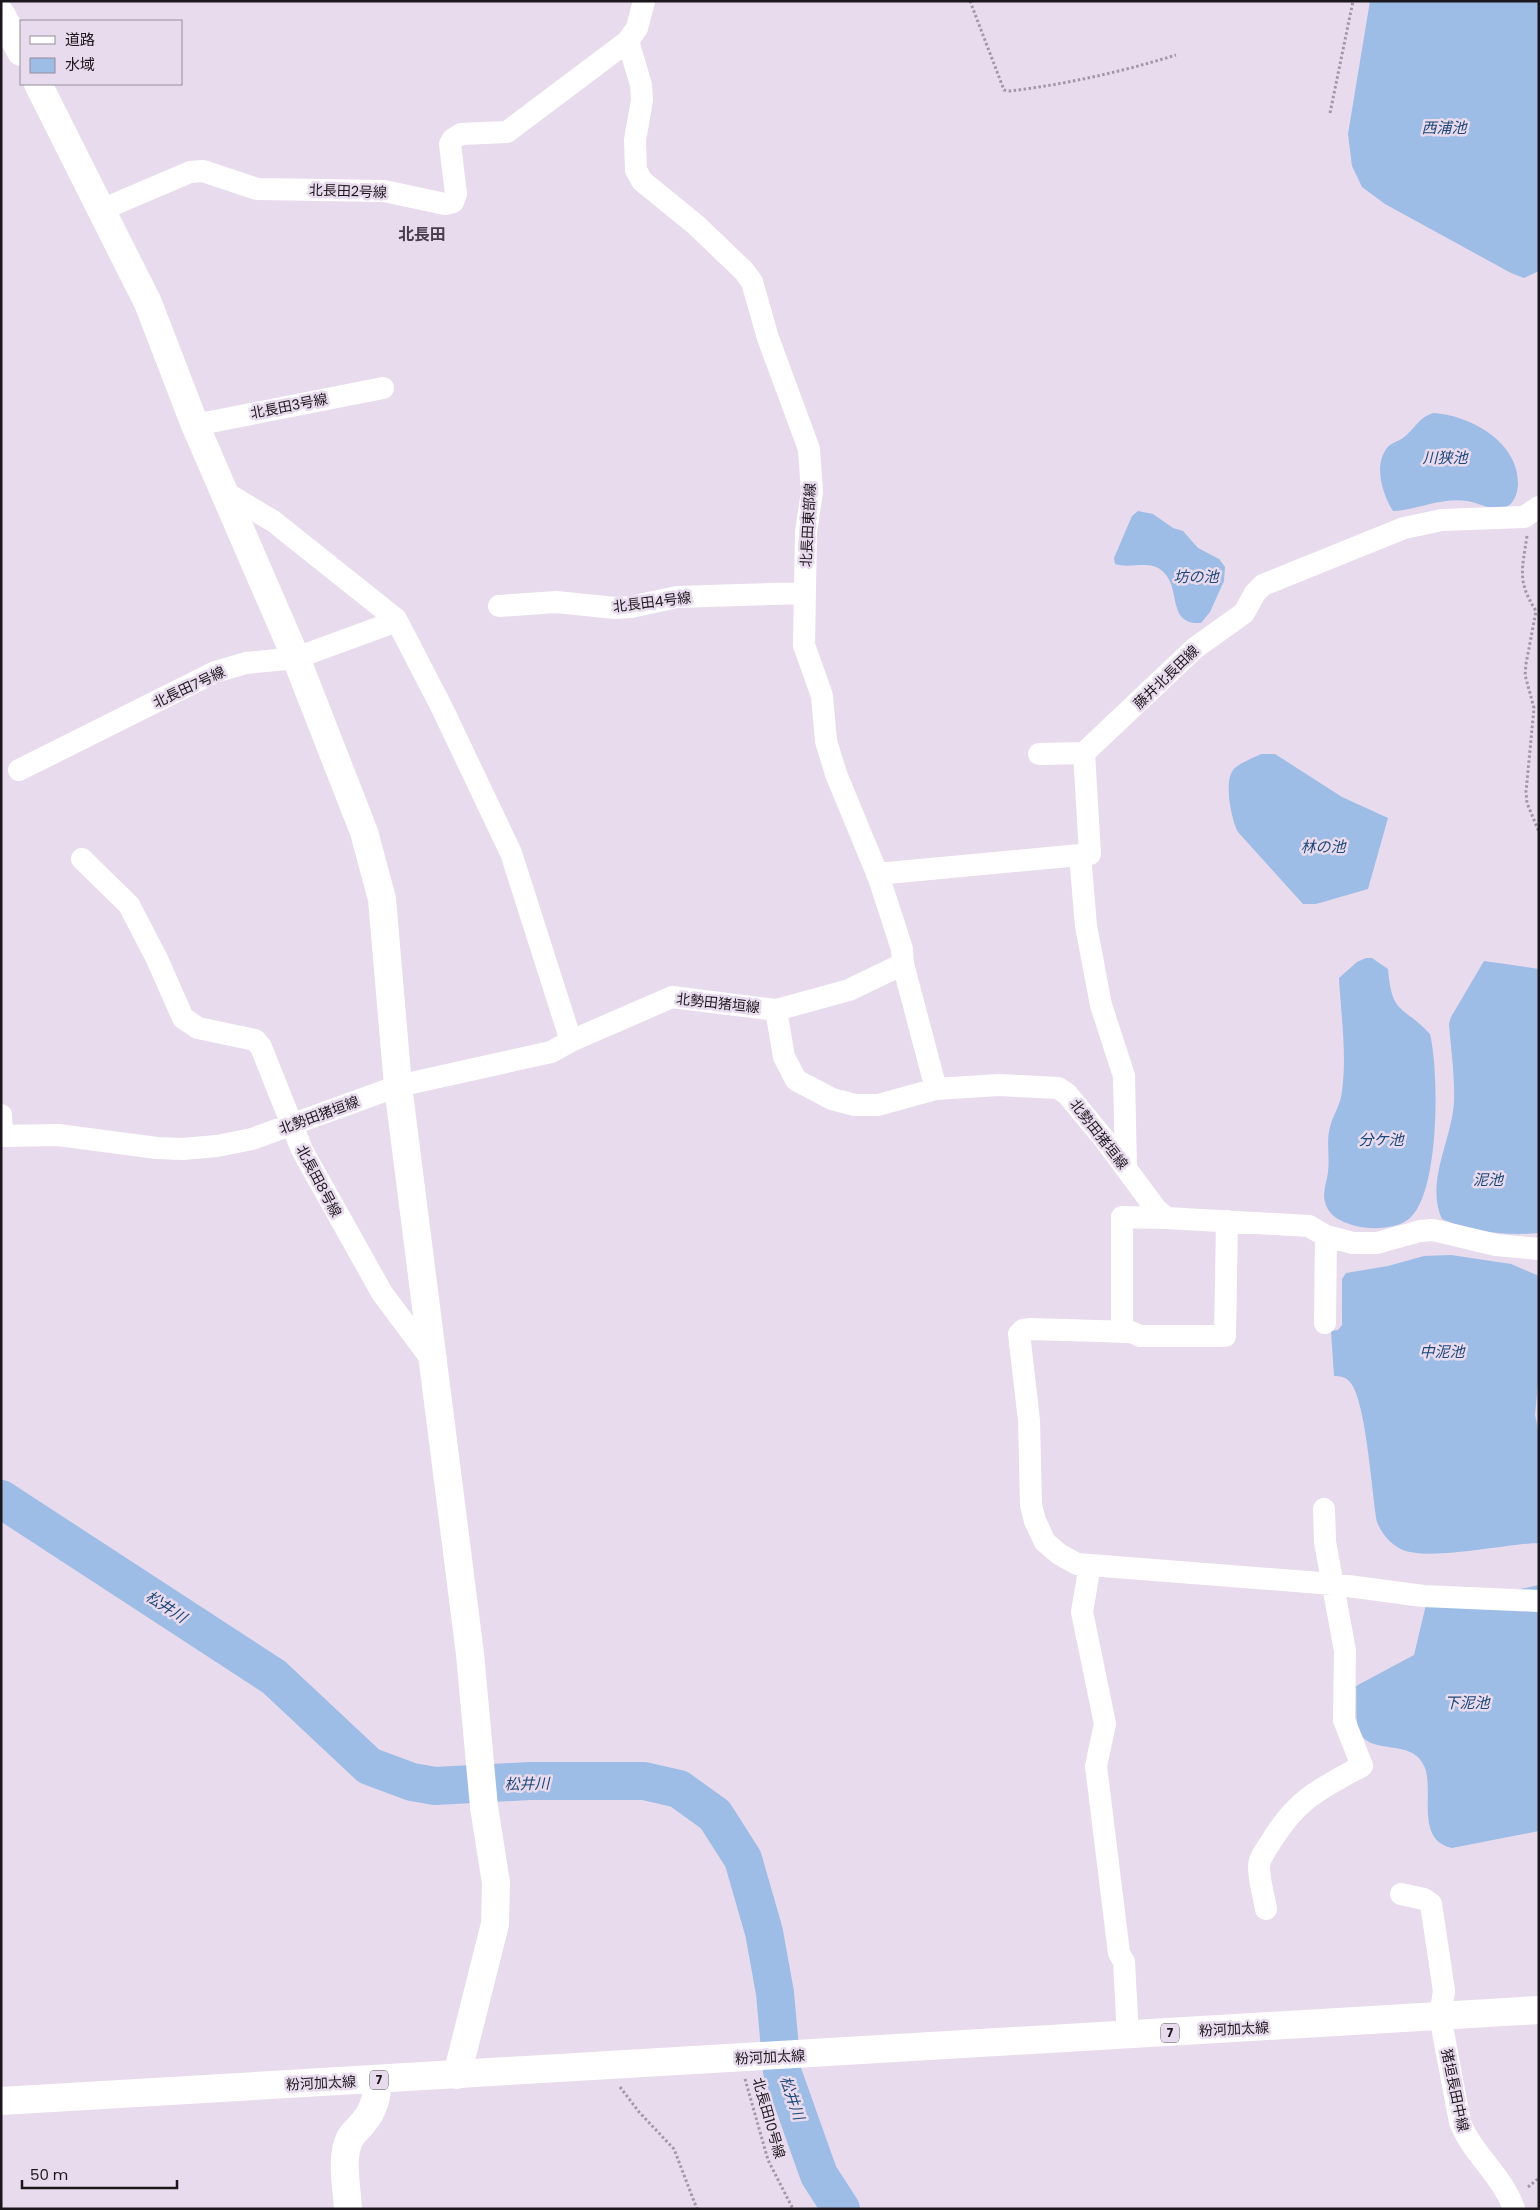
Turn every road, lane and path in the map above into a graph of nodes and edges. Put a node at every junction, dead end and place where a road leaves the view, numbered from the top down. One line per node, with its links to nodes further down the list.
1 (644, 1): 5 (street)
2 (970, 1): 7 (path)
3 (1353, 1): 9 (path)
4 (1, 14): 6 (street)
5 (628, 41): 10 (street, 北長田2号線); 15 (street, 北長田東部線)
6 (20, 50)
7 (1176, 55)
8 (38, 85): 10 (street)
9 (1330, 113)
10 (101, 210): 12 (street)
11 (383, 388): 12 (street, 北長田3号線)
12 (195, 425): 13 (street)
13 (226, 493): 17 (street); 18 (street)
14 (1534, 510): 19 (street, 藤井北長田線); 22 (path)
15 (805, 593): 16 (street, 北長田4号線); 25 (street, 北長田東部線)
16 (499, 606)
17 (397, 621): 18 (street, 北長田7号線); 28 (street)
18 (296, 658): 21 (street, 北長田7号線); 29 (street)
19 (1084, 753): 20 (street); 23 (street)
20 (1039, 754)
21 (19, 770)
22 (1539, 832)
23 (1080, 855): 25 (street); 33 (street)
24 (82, 859): 31 (street, 北長田8号線)
25 (877, 874): 26 (street, 北長田東部線)
26 (903, 964): 27 (street); 30 (street, 北長田東部線)
27 (776, 1010): 28 (street, 北勢田猪垣線); 30 (street, 北勢田猪垣線)
28 (571, 1041): 29 (street, 北勢田猪垣線)
29 (398, 1086): 31 (street, 北勢田猪垣線); 40 (street)
30 (936, 1089): 33 (street, 北勢田猪垣線)
31 (291, 1126): 32 (street, 北勢田猪垣線); 40 (street, 北長田8号線)
32 (2, 1129)
33 (1126, 1168): 34 (street, 北勢田猪垣線)
34 (1166, 1218): 35 (street); 39 (street)
35 (1228, 1221): 36 (street); 39 (street)
36 (1326, 1236): 37 (street); 38 (street)
37 (1539, 1249)
38 (1325, 1323)
39 (1122, 1332): 42 (street)
40 (432, 1360): 52 (street)
41 (1324, 1510): 43 (street)
42 (1090, 1565): 43 (street); 49 (street)
43 (1333, 1584): 44 (street); 46 (street)
44 (1539, 1602)
45 (1401, 1894): 48 (street, 猪垣長田中線)
46 (1266, 1909)
47 (1539, 2010): 48 (street, 粉河加太線 / 7)
48 (1440, 2016): 49 (street, 粉河加太線 / 7); 58 (street, 猪垣長田中線)
49 (1128, 2035): 50 (street, 粉河加太線 / 7)
50 (748, 2058): 51 (street, 粉河加太線 / 7); 57 (path, 北長田10号線)
51 (605, 2066): 52 (street, 粉河加太線 / 7); 56 (path)
52 (457, 2075): 53 (street, 粉河加太線 / 7)
53 (378, 2080): 54 (street, 粉河加太線 / 7); 55 (street)
54 (1, 2101)
55 (348, 2209)
56 (697, 2209)
57 (793, 2209)
58 (1514, 2209)

